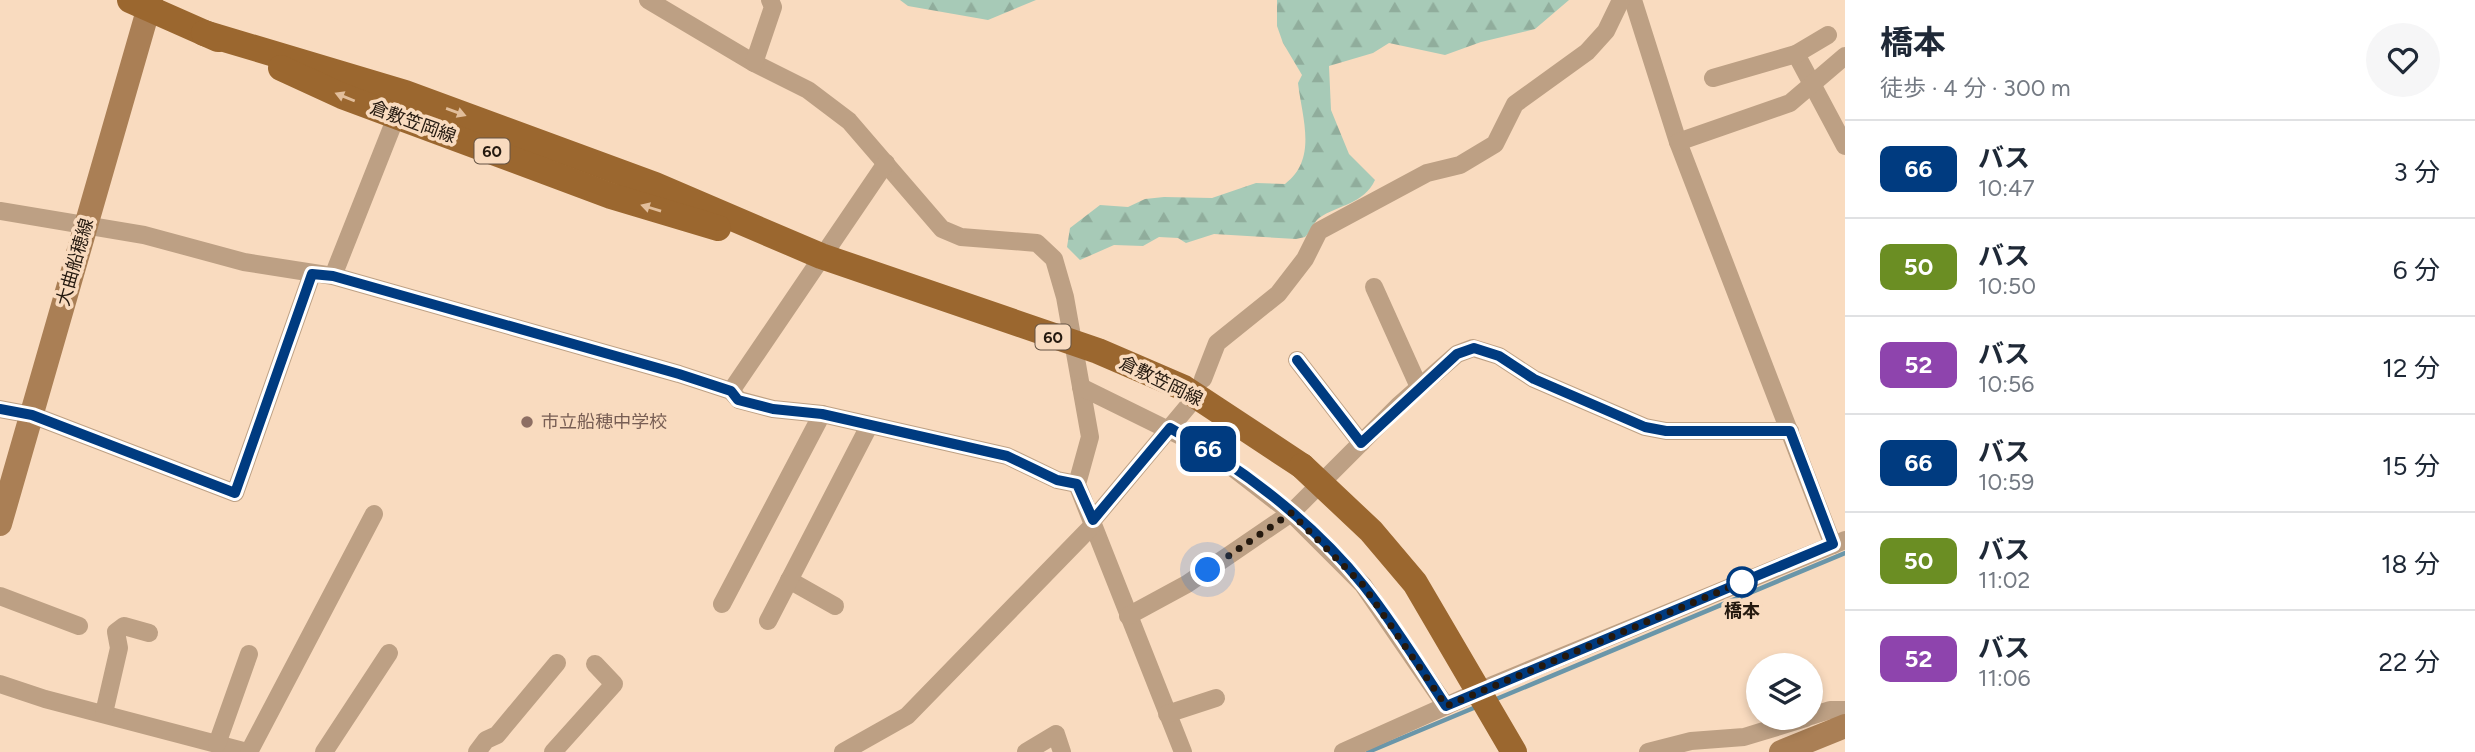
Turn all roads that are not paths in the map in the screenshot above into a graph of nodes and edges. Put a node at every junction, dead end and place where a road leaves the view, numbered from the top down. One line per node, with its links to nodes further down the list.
1 (648, 0): 9 (street)
2 (770, 0): 9 (street)
3 (1621, 0): 24 (street)
4 (1633, 0): 13 (street)
5 (143, 3): 12 (main road, 倉敷笠岡線 / 60); 17 (main road, 大曲船穂線)
6 (1828, 35): 7 (street)
7 (1796, 54): 10 (street); 11 (street)
8 (1845, 56): 11 (street)
9 (754, 63): 15 (street)
10 (1713, 78)
11 (1811, 85): 13 (street); 14 (street)
12 (401, 104): 18 (main road, 倉敷笠岡線 / 60); 20 (street)
13 (1678, 142): 34 (street)
14 (1845, 146)
15 (886, 163): 18 (street); 22 (street)
16 (0, 211): 17 (street)
17 (84, 227): 19 (street); 31 (main road, 大曲船穂線)
18 (821, 256): 22 (main road, 倉敷笠岡線 / 60); 27 (street)
19 (312, 274): 20 (street); 31 (street)
20 (333, 276): 27 (street)
21 (1374, 287): 26 (street)
22 (1073, 344): 25 (street); 72 (main road, 倉敷笠岡線 / 60, bridge)
23 (1297, 360): 35 (street)
24 (1203, 379)
25 (1081, 387): 33 (street); 36 (street)
26 (1419, 387): 34 (street); 35 (street)
27 (731, 391): 30 (street)
28 (1189, 405): 33 (street)
29 (0, 409): 31 (street)
30 (822, 414): 32 (street); 44 (street)
31 (32, 415): 40 (main road, 大曲船穂線)
32 (869, 426): 36 (street); 42 (street)
33 (1170, 428): 37 (street); 39 (street)
34 (1790, 431): 41 (street)
35 (1361, 443): 37 (street)
36 (1077, 484): 39 (street)
37 (1291, 513): 46 (street); 56 (street)
38 (374, 514): 63 (street)
39 (1093, 523): 46 (street); 67 (street)
40 (0, 524)
41 (1839, 542): 56 (street)
42 (789, 580): 45 (street); 47 (street)
43 (0, 596): 48 (street)
44 (722, 604)
45 (835, 607)
46 (1128, 616): 59 (street)
47 (768, 621)
48 (79, 626)
49 (149, 633): 57 (street)
50 (389, 653): 64 (street)
51 (249, 654): 62 (street)
52 (557, 663): 65 (street)
53 (595, 664): 66 (street)
54 (0, 684): 57 (street)
55 (1216, 698): 59 (street)
56 (1446, 706): 71 (street)
57 (104, 713): 62 (street)
58 (1845, 713): 60 (street); 74 (main road)
59 (1167, 714): 70 (street)
60 (1823, 715)
61 (1767, 730): 73 (street)
62 (217, 744): 63 (street)
63 (248, 752)
64 (324, 752)
65 (477, 752)
66 (553, 752)
67 (843, 752)
68 (1026, 752): 69 (street)
69 (1062, 752)
70 (1183, 752)
71 (1343, 752)
72 (1514, 752)
73 (1648, 752)
74 (1781, 752)

